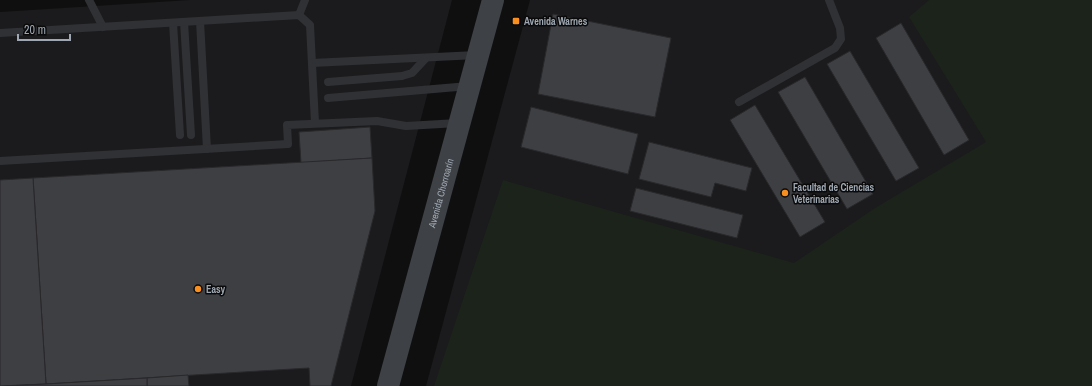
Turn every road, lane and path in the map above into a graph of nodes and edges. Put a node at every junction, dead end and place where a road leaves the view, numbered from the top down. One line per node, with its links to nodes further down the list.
1 (89, 0): 9 (lane)
2 (306, 0): 5 (lane)
3 (493, 0): 11 (main road, Avenida Chorroarín)
4 (828, 0): 17 (lane)
5 (299, 15): 6 (lane); 13 (lane)
6 (200, 21): 7 (lane); 22 (lane)
7 (184, 22): 8 (lane); 21 (lane)
8 (173, 23): 9 (lane); 20 (lane)
9 (104, 27): 10 (lane)
10 (0, 33)
11 (478, 55): 12 (lane); 15 (main road, Avenida Chorroarín)
12 (426, 58): 13 (lane); 14 (lane)
13 (312, 63): 18 (lane)
14 (328, 82)
15 (470, 86): 16 (lane); 19 (main road, Avenida Chorroarín)
16 (328, 98)
17 (739, 102)
18 (315, 123): 19 (lane); 22 (lane)
19 (460, 123): 24 (main road, Avenida Chorroarín)
20 (180, 135)
21 (191, 135)
22 (207, 149): 23 (lane)
23 (0, 161)
24 (388, 386)

